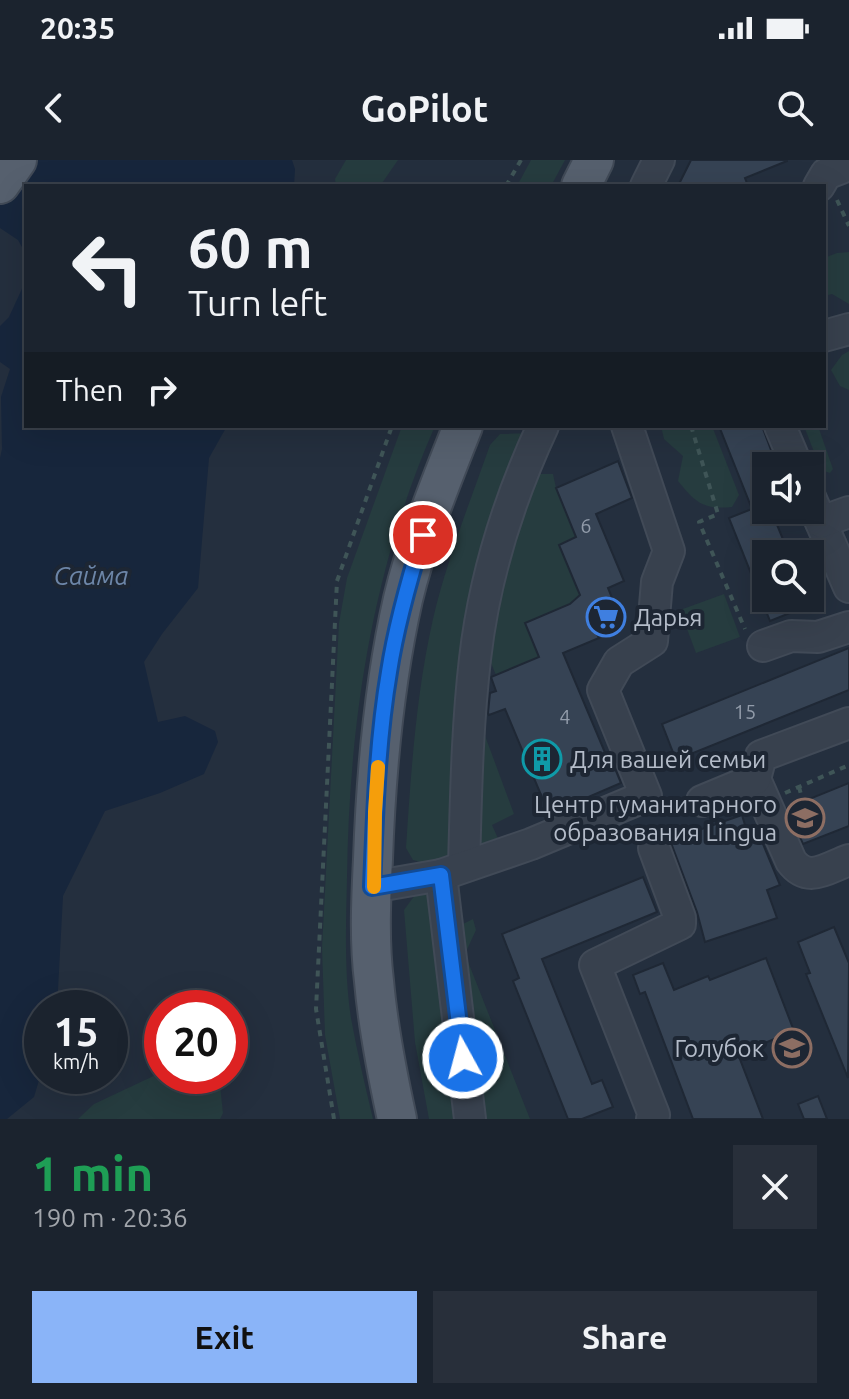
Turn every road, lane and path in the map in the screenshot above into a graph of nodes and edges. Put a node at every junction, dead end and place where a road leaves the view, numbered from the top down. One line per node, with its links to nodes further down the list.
1 (17, 160): 6 (main road)
2 (521, 160): 7 (path)
3 (594, 160): 8 (main road)
4 (659, 160): 9 (lane)
5 (849, 165): 10 (lane)
6 (0, 184)
7 (507, 184)
8 (582, 184)
9 (647, 184)
10 (820, 184)
11 (849, 329): 12 (lane)
12 (826, 335)
13 (391, 428): 36 (path)
14 (462, 428): 35 (main road)
15 (542, 428): 34 (lane)
16 (628, 428): 34 (lane)
17 (692, 428): 25 (path)
18 (781, 428): 19 (lane)
19 (791, 452)
20 (824, 511): 21 (lane)
21 (849, 512)
22 (821, 524): 23 (lane)
23 (849, 587)
24 (849, 627): 25 (lane)
25 (763, 646)
26 (849, 723): 29 (lane)
27 (849, 765): 28 (path)
28 (799, 787): 29 (path); 31 (path)
29 (760, 790): 30 (lane); 33 (lane)
30 (702, 801)
31 (803, 802)
32 (654, 848): 39 (lane)
33 (849, 860)
34 (452, 871): 35 (lane); 38 (lane)
35 (372, 887): 37 (main road)
36 (334, 1119)
37 (397, 1119)
38 (470, 1119)
39 (652, 1119)

